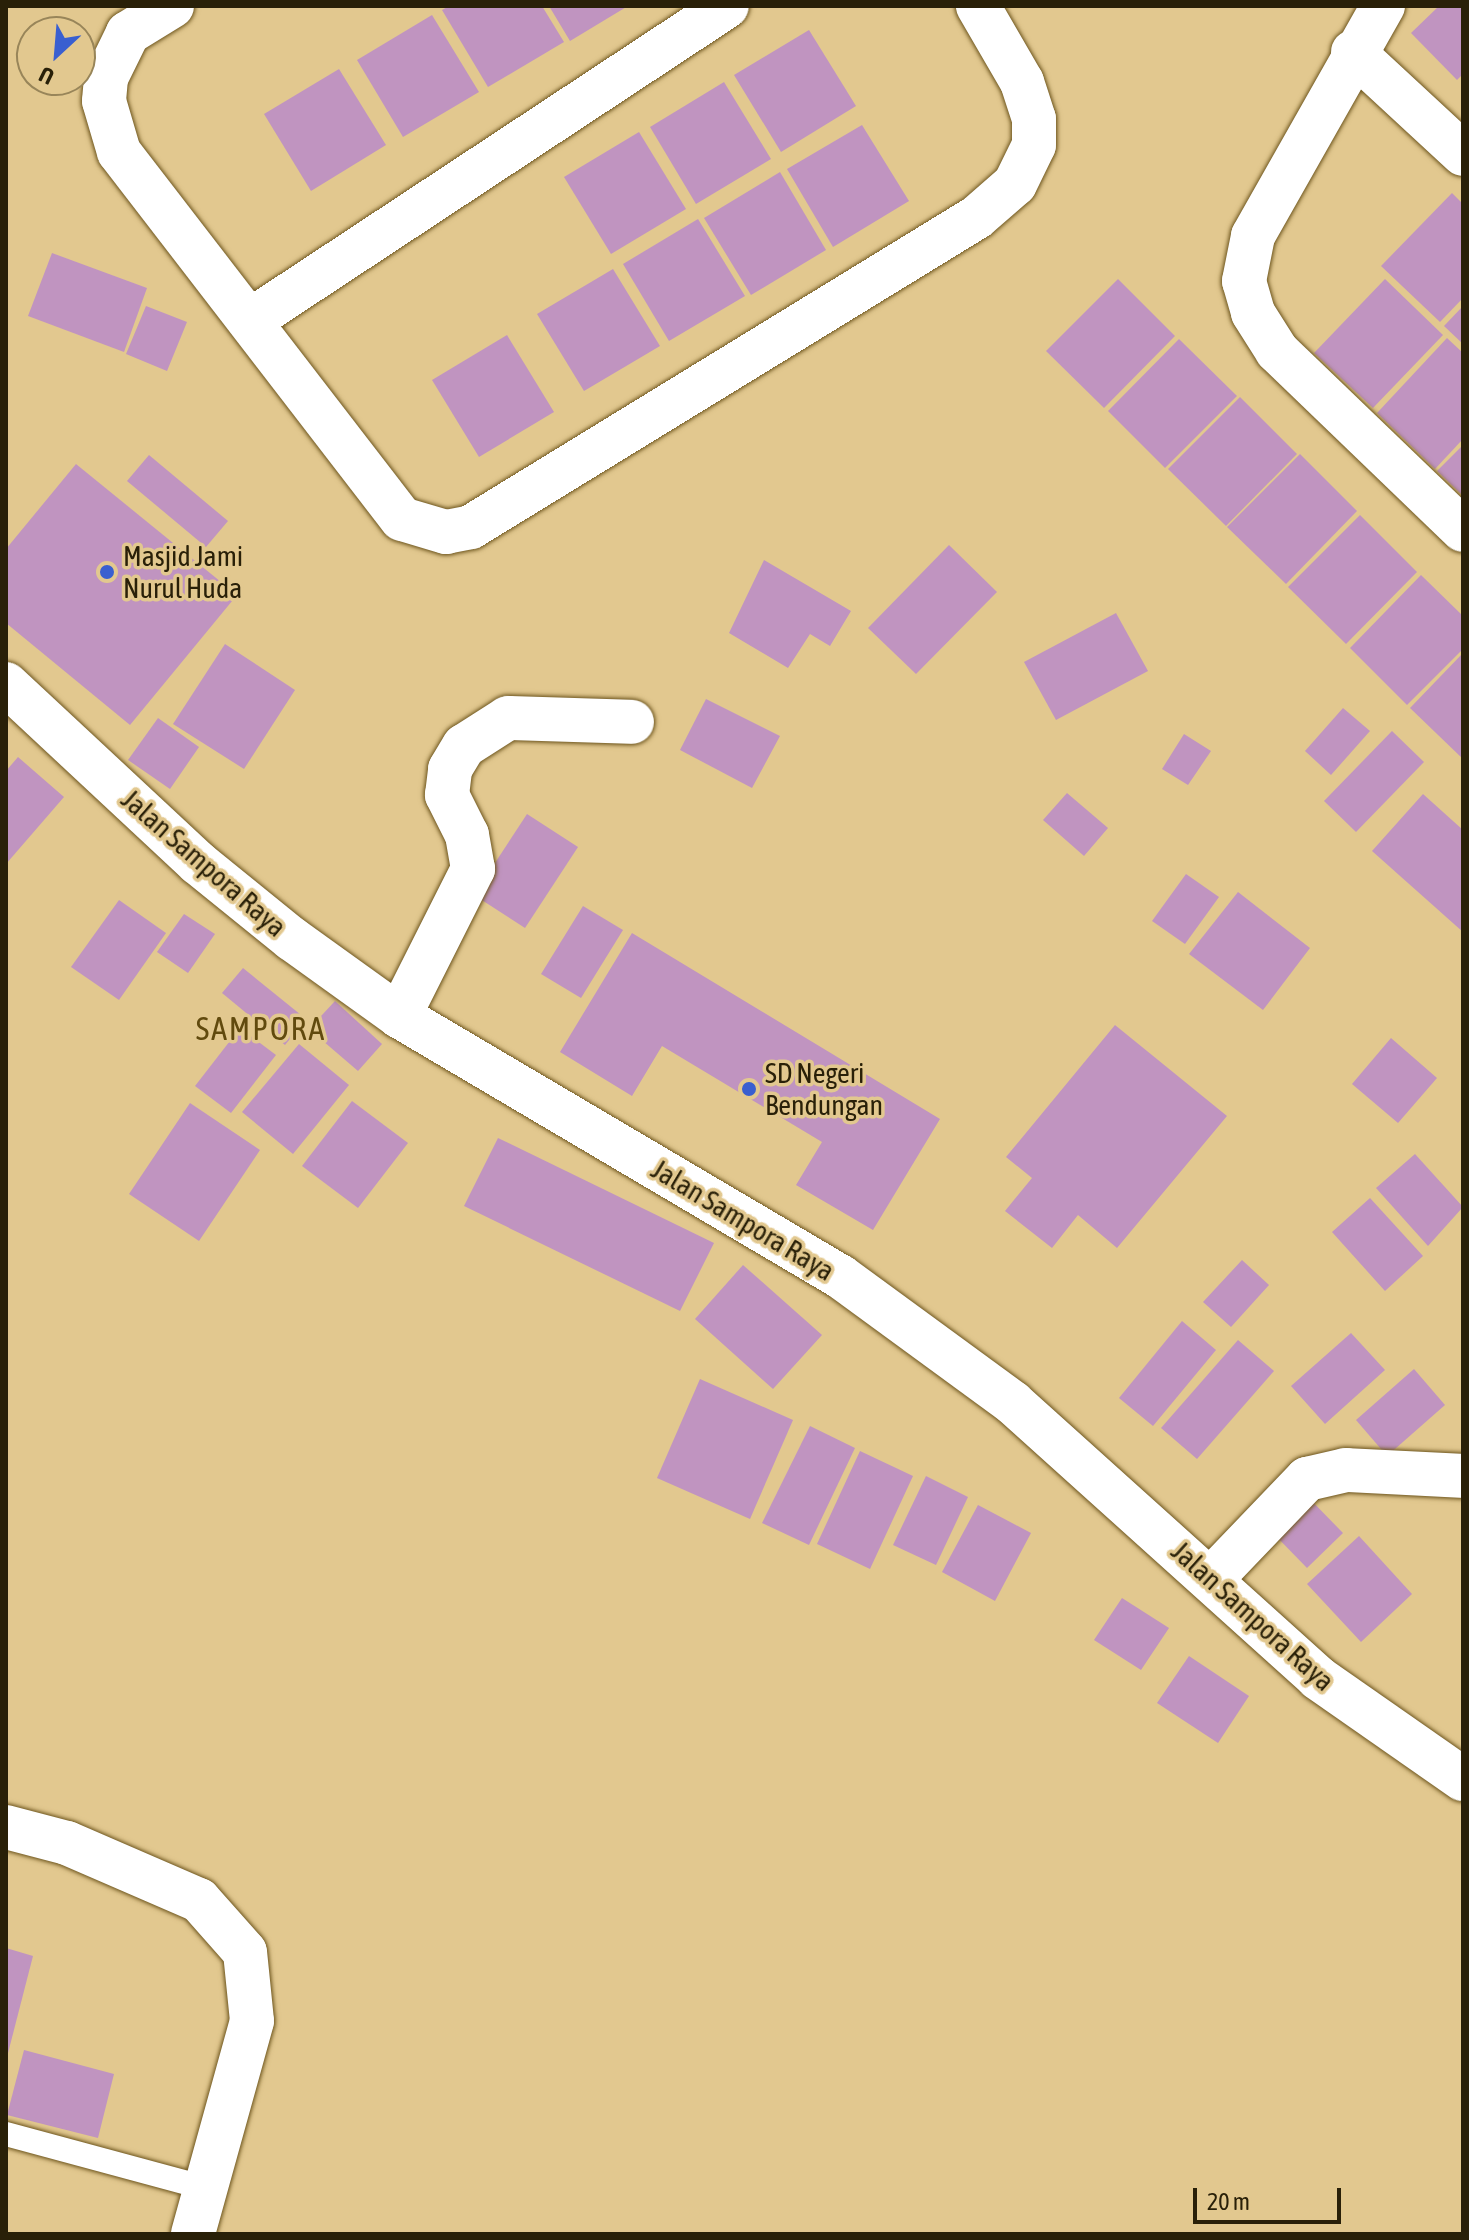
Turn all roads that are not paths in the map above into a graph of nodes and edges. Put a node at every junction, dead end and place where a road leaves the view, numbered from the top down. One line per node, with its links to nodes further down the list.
1 (172, 6): 7 (street)
2 (727, 6): 7 (street)
3 (978, 6): 7 (street)
4 (1383, 6): 5 (street)
5 (1353, 52): 6 (street); 8 (street)
6 (1463, 154)
7 (251, 320)
8 (1463, 530)
9 (6, 684): 11 (street, Jalan Sampora Raya)
10 (632, 722): 11 (street)
11 (399, 1016): 13 (street, Jalan Sampora Raya)
12 (1463, 1476): 13 (street)
13 (1213, 1577): 14 (street, Jalan Sampora Raya)
14 (1463, 1779)
15 (6, 1827): 17 (street)
16 (6, 2134): 17 (lane)
17 (206, 2188): 18 (street)
18 (193, 2234)

